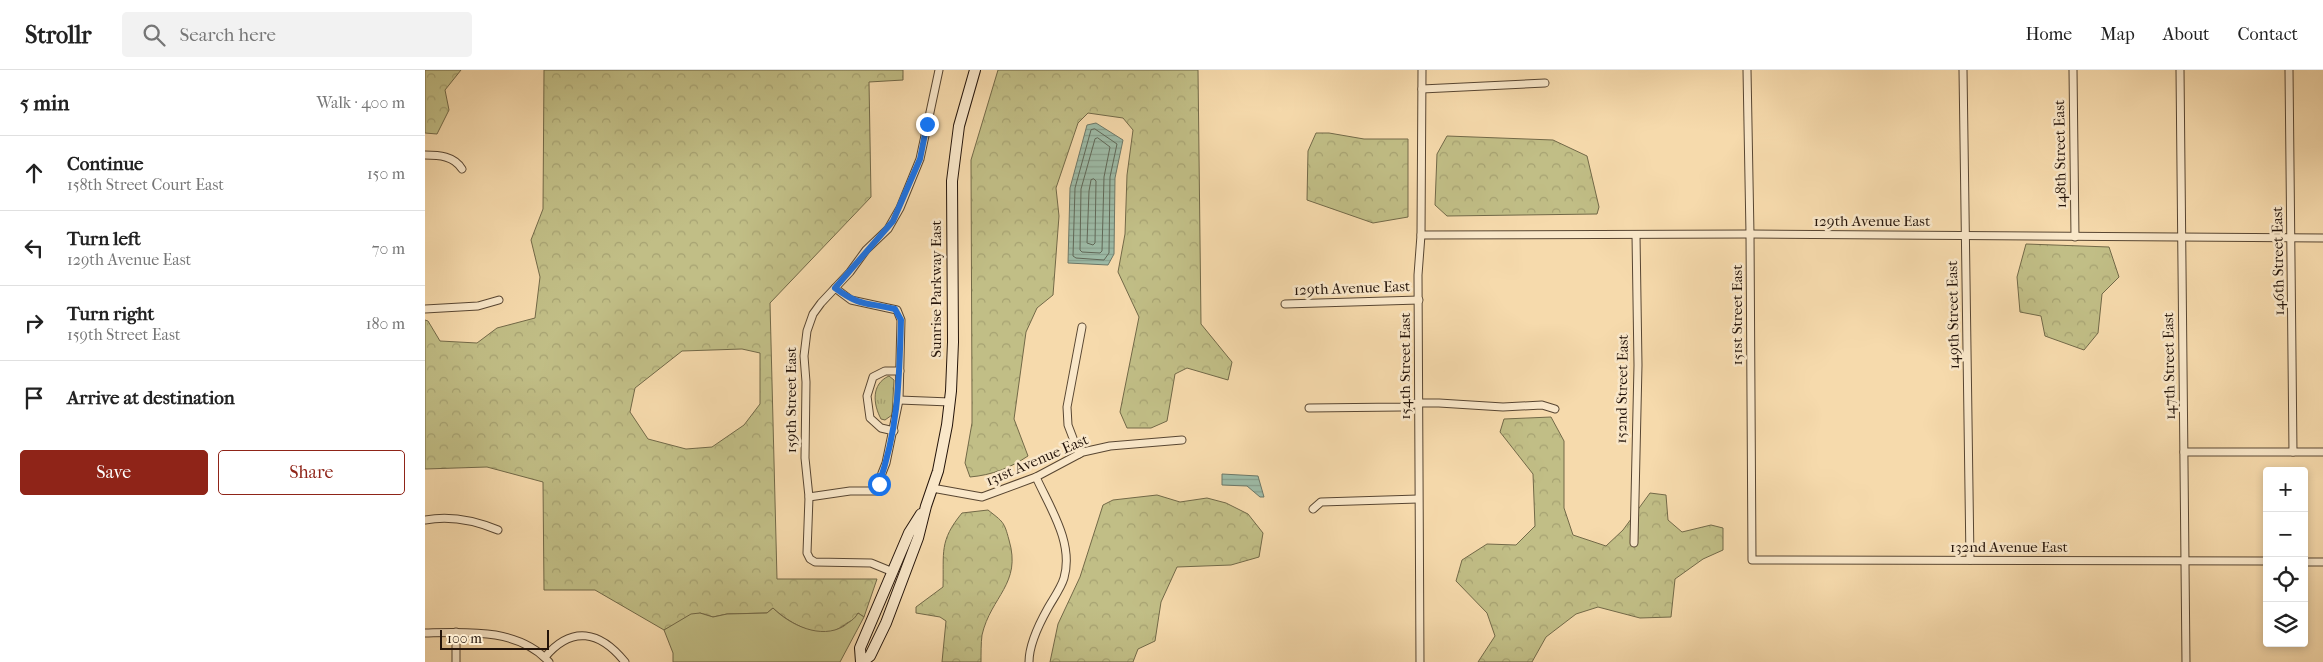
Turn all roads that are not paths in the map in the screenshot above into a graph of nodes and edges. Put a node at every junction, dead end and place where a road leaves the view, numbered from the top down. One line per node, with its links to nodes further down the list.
1 (939, 70): 21 (street, 159th Street East)
2 (975, 70): 29 (street, Sunrise Parkway East)
3 (1422, 70): 10 (street, 154th Street East)
4 (1747, 70): 13 (street, 151st Street East)
5 (1963, 70): 16 (street, 149th Street East)
6 (2073, 70): 17 (street, 148th Street East)
7 (2180, 70): 18 (street, 147th Street East)
8 (2289, 70): 19 (street, 146th Street East)
9 (1545, 83): 10 (street)
10 (1422, 89): 14 (street, 154th Street East)
11 (425, 155): 12 (street)
12 (462, 169)
13 (1750, 234): 15 (street, 129th Avenue East); 16 (street, 129th Avenue East); 48 (street, 151st Street East)
14 (1421, 235): 15 (street, 129th Avenue East); 23 (street, 154th Street East)
15 (1636, 236): 47 (street, 152nd Street East)
16 (1966, 236): 17 (street, 129th Avenue East); 49 (street, 149th Street East)
17 (2075, 237): 18 (street, 129th Avenue East)
18 (2182, 237): 19 (street, 129th Avenue East); 35 (street, 147th Street East)
19 (2291, 238): 20 (street, 129th Avenue East); 36 (street, 146th Street East)
20 (2323, 238)
21 (835, 288): 27 (street); 41 (street, 159th Street East)
22 (499, 300): 25 (street)
23 (1419, 300): 24 (street, 129th Avenue East); 30 (street, 154th Street East)
24 (1285, 304)
25 (425, 309)
26 (1082, 327): 38 (street)
27 (900, 371): 28 (street); 33 (street)
28 (899, 400): 29 (street); 33 (street)
29 (950, 402): 40 (street, Sunrise Parkway East)
30 (1419, 403): 31 (street); 32 (street); 42 (street, 154th Street East)
31 (1309, 408)
32 (1555, 409)
33 (894, 430): 41 (street)
34 (1182, 440): 38 (street, 131st Avenue East)
35 (2184, 452): 36 (street); 50 (street, 147th Street East)
36 (2293, 452): 37 (street)
37 (2323, 452)
38 (1079, 454): 39 (street, 131st Avenue East)
39 (1036, 477): 40 (street, 131st Avenue East); 61 (street)
40 (932, 488): 43 (street, Sunrise Parkway East)
41 (809, 497): 54 (street, 159th Street East)
42 (1418, 499): 44 (street); 62 (street, 154th Street East)
43 (926, 506): 54 (street, Sunrise Parkway East); 60 (street, Sunrise Parkway East)
44 (1313, 509)
45 (425, 520): 46 (street)
46 (498, 530)
47 (1634, 543)
48 (1752, 560): 49 (street, 132nd Avenue East)
49 (1970, 560): 50 (street, 132nd Avenue East)
50 (2185, 561): 51 (street, 132nd Avenue East); 63 (street, 147th Street East)
51 (2263, 562)
52 (2308, 562): 53 (street)
53 (2323, 562)
54 (893, 572): 60 (street, Sunrise Parkway East)
55 (455, 632): 56 (street); 57 (street); 58 (street)
56 (425, 633)
57 (547, 660): 59 (street)
58 (456, 662)
59 (625, 662)
60 (861, 662)
61 (1029, 662)
62 (1420, 662)
63 (2186, 662)

